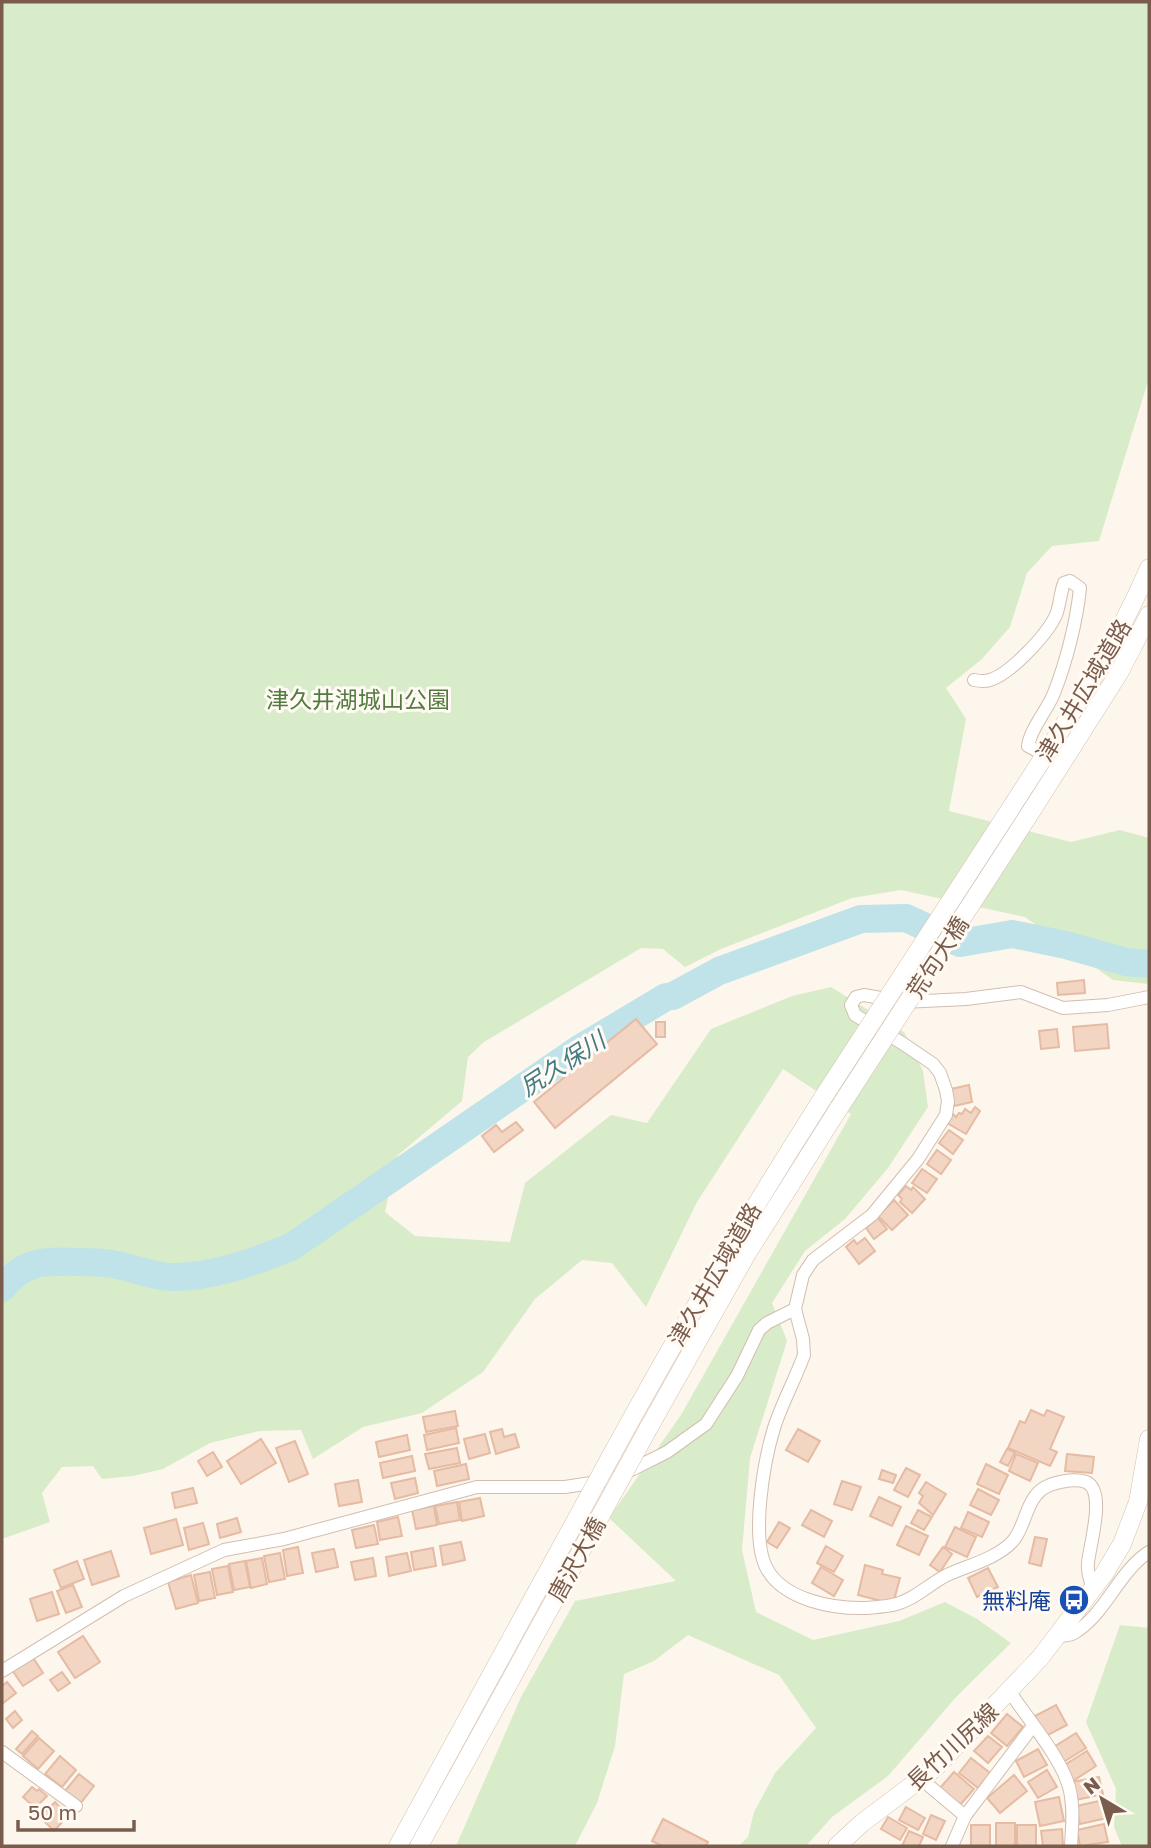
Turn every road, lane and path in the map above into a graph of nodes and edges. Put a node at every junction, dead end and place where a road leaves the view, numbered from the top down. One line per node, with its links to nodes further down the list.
1 (1149, 568): 4 (main road, 津久井広域道路)
2 (1149, 615): 5 (main road, 津久井広域道路)
3 (974, 680): 4 (street)
4 (1045, 755): 6 (main road, 津久井広域道路)
5 (1034, 807): 9 (main road, 荒句大橋, bridge)
6 (1011, 808): 8 (main road, 荒句大橋, bridge)
7 (1149, 997): 10 (street)
8 (824, 1096): 13 (main road, 津久井広域道路)
9 (839, 1108): 11 (main road, 津久井広域道路)
10 (796, 1309): 15 (street); 17 (street)
11 (648, 1429): 25 (main road, 唐沢大橋, bridge)
12 (1149, 1438): 15 (main road)
13 (611, 1456): 24 (main road, 唐沢大橋, bridge)
14 (1149, 1552): 16 (street)
15 (1093, 1589): 16 (main road, 長竹川尻線)
16 (1058, 1636): 18 (main road, 長竹川尻線)
17 (2, 1671)
18 (1010, 1692): 19 (street); 21 (main road, 長竹川尻線)
19 (1033, 1726): 23 (street); 28 (street)
20 (2, 1752): 22 (street)
21 (921, 1780): 23 (street); 26 (main road, 長竹川尻線)
22 (76, 1806)
23 (965, 1816): 27 (street)
24 (398, 1846)
25 (419, 1846)
26 (837, 1846)
27 (953, 1846)
28 (1071, 1846)

